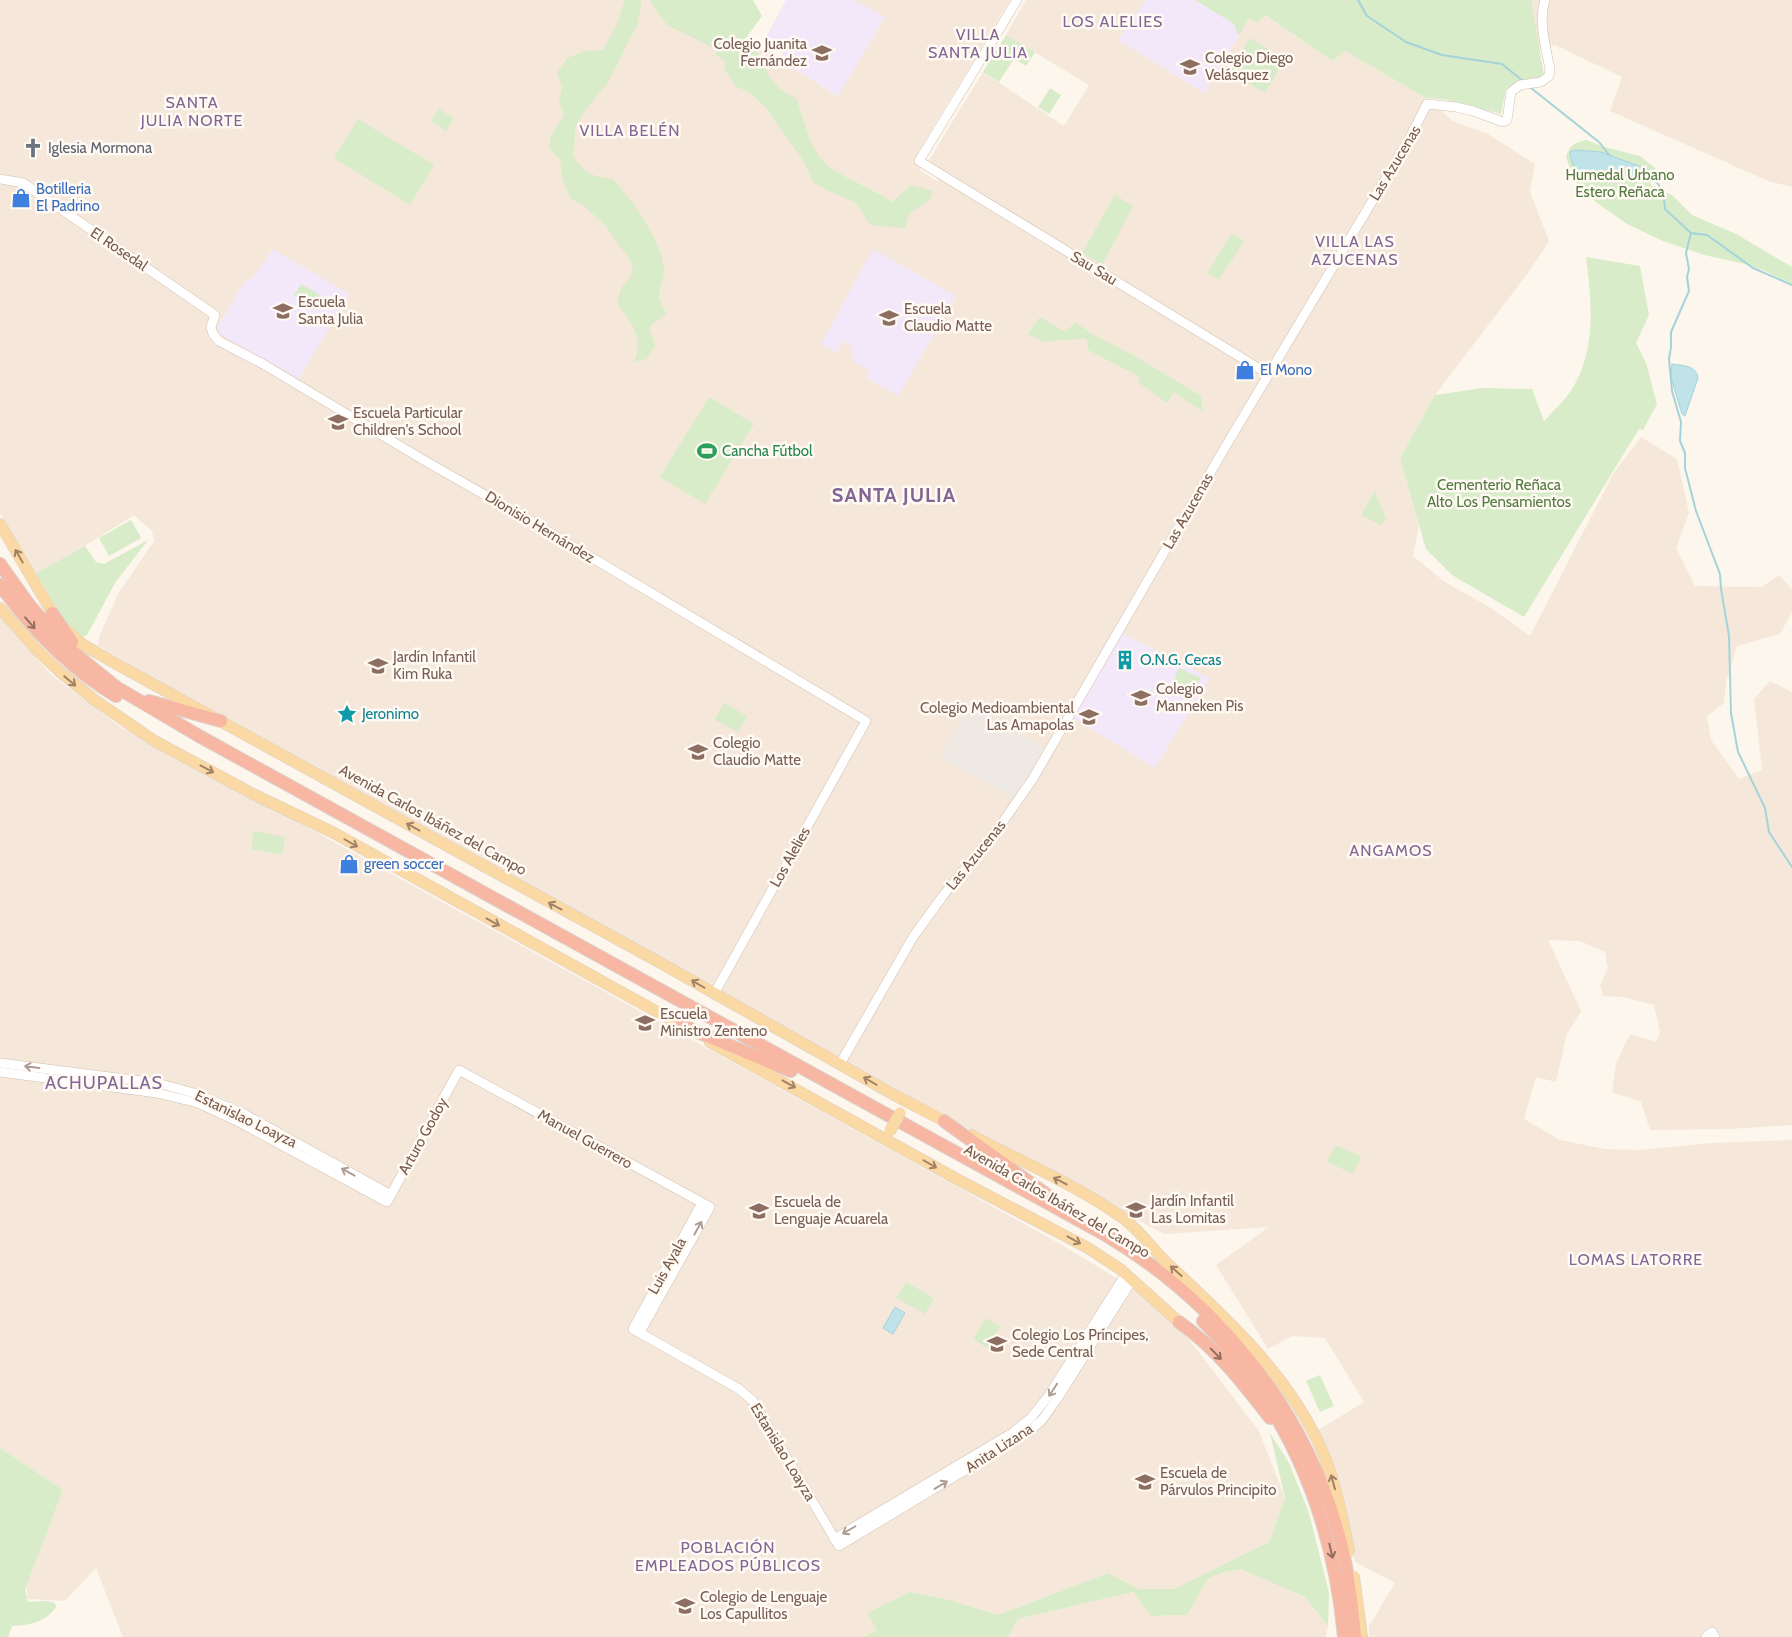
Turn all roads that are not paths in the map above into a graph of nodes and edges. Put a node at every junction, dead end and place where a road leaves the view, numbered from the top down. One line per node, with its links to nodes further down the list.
1 (1017, 0): 5 (street, Sau Sau)
2 (1546, 0): 5 (street, Las Azucenas)
3 (0, 179): 4 (street, El Rosedal)
4 (212, 334): 14 (street, Dionisio Hernández)
5 (1268, 374): 18 (street, Las Azucenas)
6 (0, 524): 10 (main road, Avenida Carlos Ibáñez del Campo, one-way to 6)
7 (0, 564): 11 (highway, Avenida Carlos Ibáñez del Campo)
8 (0, 584): 20 (highway, Avenida Carlos Ibáñez del Campo, one-way to 20)
9 (0, 608): 16 (main road, one-way to 16)
10 (52, 613): 11 (highway); 13 (main road, Avenida Carlos Ibáñez del Campo)
11 (100, 674): 12 (highway, Avenida Carlos Ibáñez del Campo)
12 (125, 693): 13 (highway); 29 (highway, Avenida Carlos Ibáñez del Campo)
13 (221, 721): 15 (main road, Avenida Carlos Ibáñez del Campo, one-way to 13)
14 (866, 721): 15 (street, Los Alelies)
15 (714, 994): 18 (main road, Avenida Carlos Ibáñez del Campo)
16 (681, 1025): 20 (highway); 26 (main road, one-way to 26)
17 (0, 1063): 27 (street, Estanislao Loayza, one-way to 17)
18 (840, 1064): 22 (main road, Avenida Carlos Ibáñez del Campo, one-way to 18)
19 (460, 1070): 27 (street, Arturo Godoy); 28 (street, Manuel Guerrero)
20 (791, 1071): 33 (highway, Avenida Carlos Ibáñez del Campo)
21 (0, 1072): 27 (street, Estanislao Loayza)
22 (896, 1096): 23 (main road, Avenida Carlos Ibáñez del Campo); 24 (main road)
23 (918, 1107): 24 (main road); 25 (main road, Avenida Carlos Ibáñez del Campo)
24 (900, 1114): 26 (main road, bridge)
25 (944, 1121): 29 (highway); 39 (main road, Avenida Carlos Ibáñez del Campo, one-way to 25)
26 (892, 1137): 30 (main road, Avenida Carlos Ibáñez del Campo, one-way to 30)
27 (389, 1199)
28 (706, 1205): 32 (street, Luis Ayala)
29 (1104, 1234): 38 (highway, Avenida Carlos Ibáñez del Campo)
30 (1129, 1277): 31 (main road, Avenida Carlos Ibáñez del Campo); 34 (street, Anita Lizana)
31 (1179, 1322): 33 (highway, one-way to 33)
32 (637, 1330): 34 (street, Estanislao Loayza)
33 (1302, 1465): 35 (highway, Avenida Carlos Ibáñez del Campo, one-way to 35)
34 (837, 1542)
35 (1337, 1580): 36 (highway); 37 (highway)
36 (1337, 1637)
37 (1344, 1637)
38 (1355, 1637)
39 (1362, 1637)

